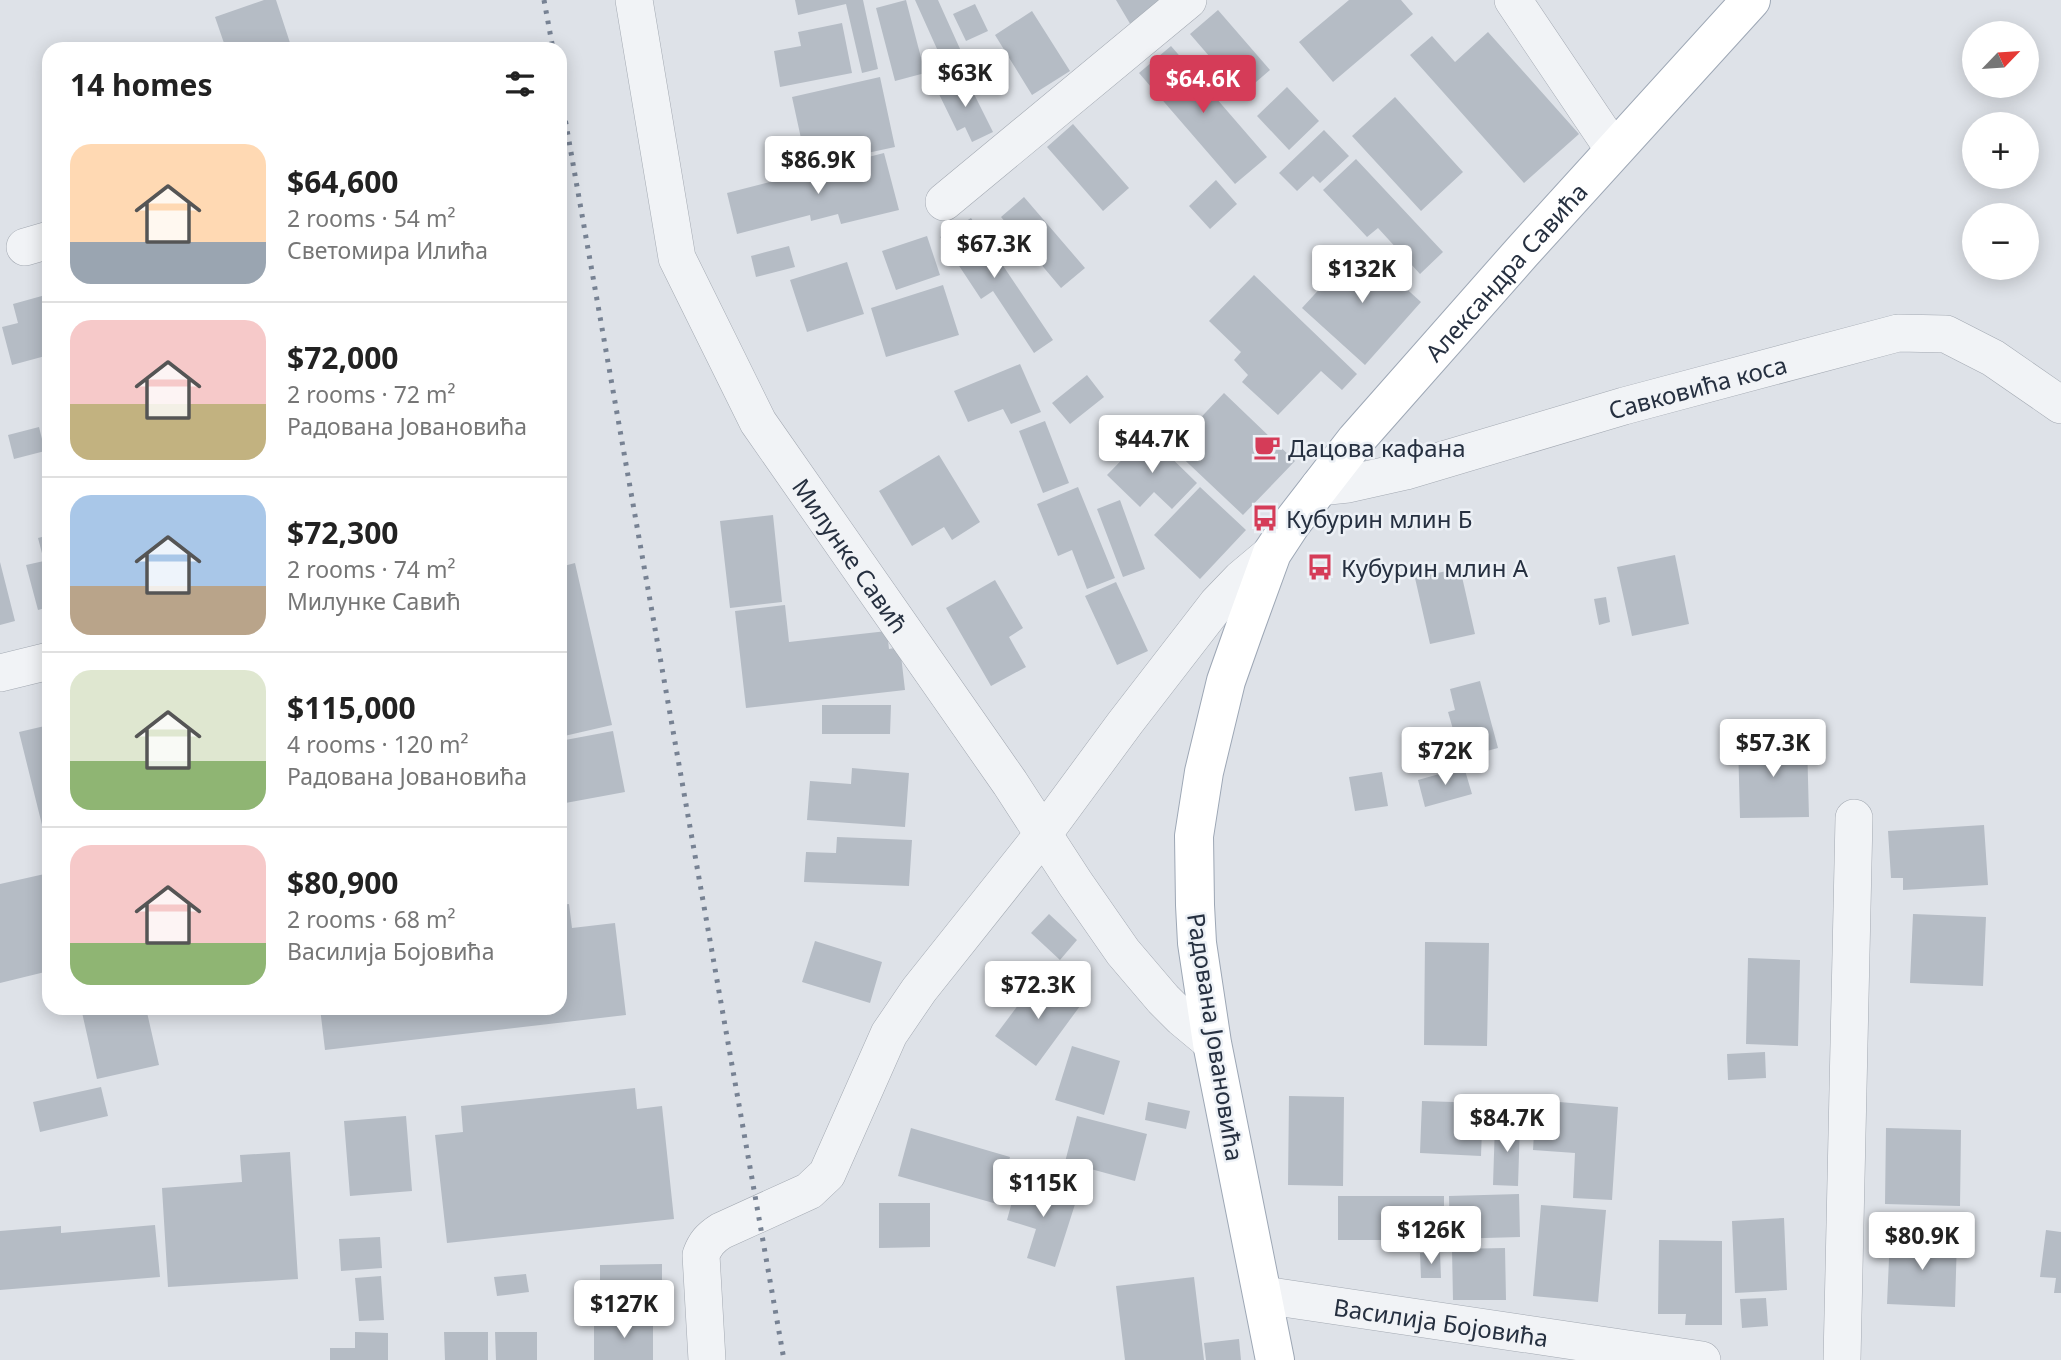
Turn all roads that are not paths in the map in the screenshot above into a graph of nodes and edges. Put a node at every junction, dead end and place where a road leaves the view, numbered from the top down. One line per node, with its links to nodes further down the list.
1 (634, 0): 13 (street, Милунке Савић)
2 (1188, 0): 6 (street)
3 (1513, 0): 5 (street)
4 (1751, 0): 5 (main road, Александра Савића)
5 (1614, 150): 8 (main road, Александра Савића)
6 (944, 202)
7 (2061, 405): 8 (street, Савковића коса)
8 (1319, 487): 9 (main road, Александра Савића)
9 (1272, 553): 13 (street); 14 (main road, Радована Јовановића)
10 (42, 663): 11 (street)
11 (0, 673)
12 (1854, 818): 19 (street)
13 (1044, 833): 14 (street, Милунке Савић); 16 (street)
14 (1212, 1043): 15 (main road, Радована Јовановића)
15 (1263, 1295): 17 (main road, Радована Јовановића); 18 (street, Василија Бојовића)
16 (707, 1360)
17 (1275, 1360)
18 (1702, 1360)
19 (1842, 1360)

